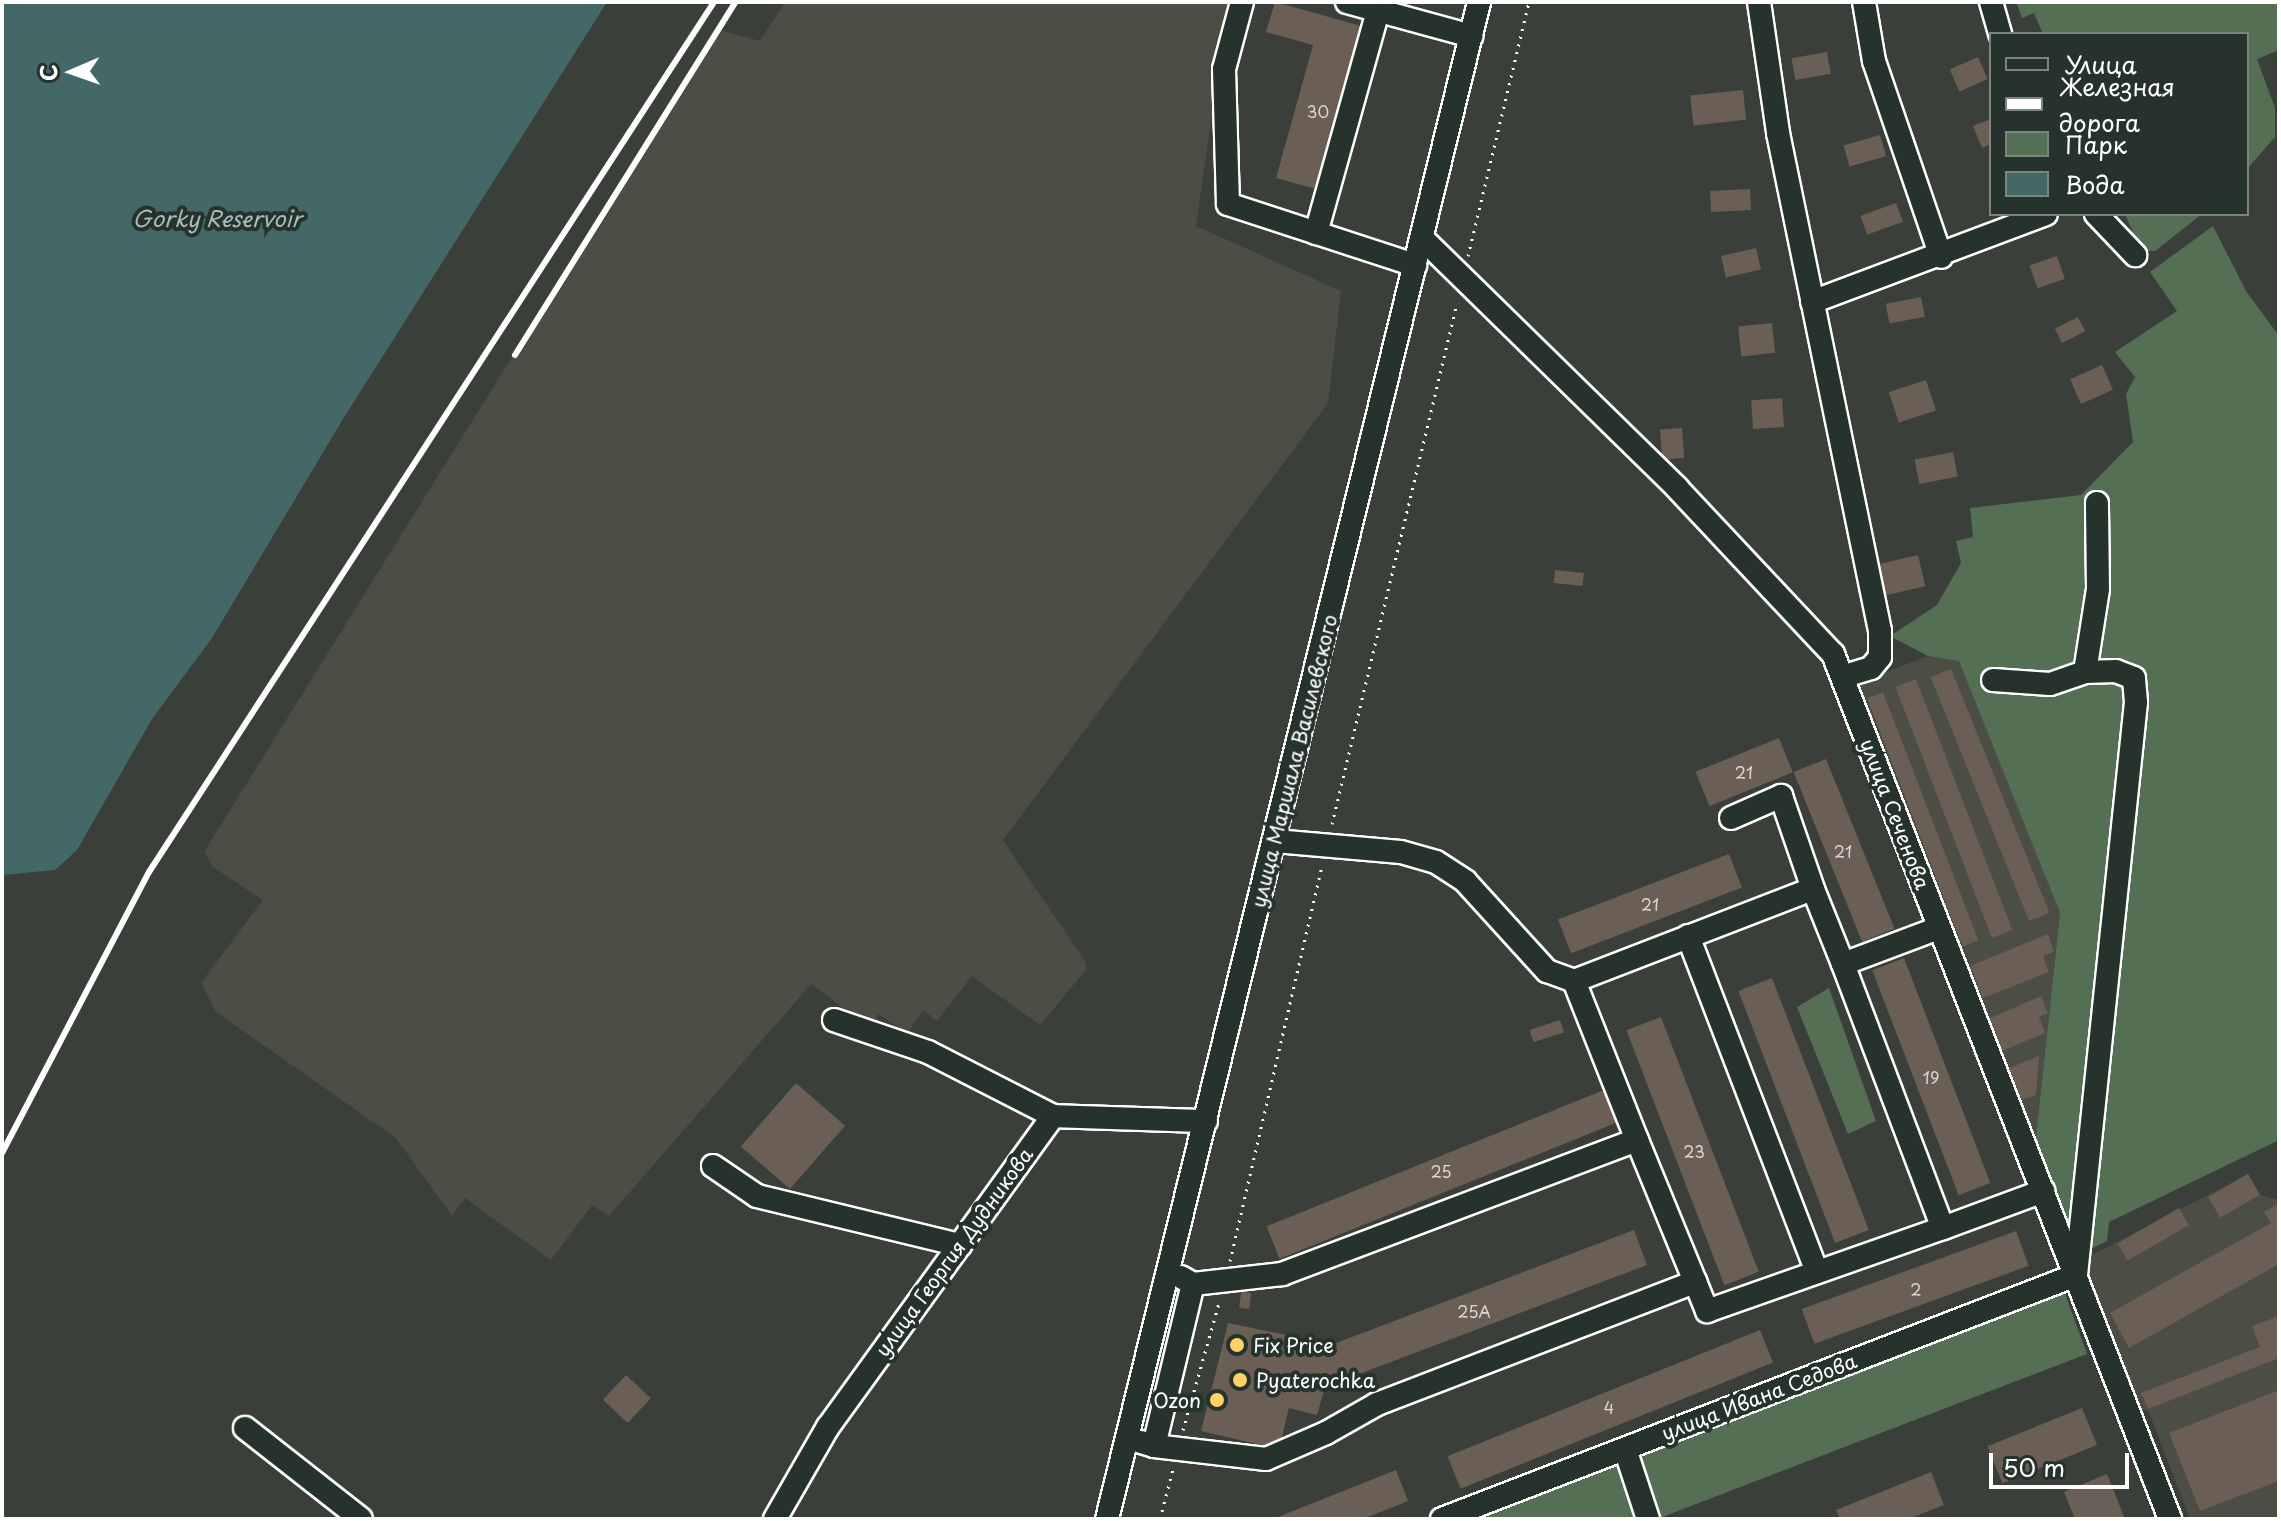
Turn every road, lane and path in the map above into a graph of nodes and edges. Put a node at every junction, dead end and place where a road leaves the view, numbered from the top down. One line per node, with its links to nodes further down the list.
1 (1242, 2): 13 (street)
2 (1347, 2): 8 (street)
3 (1479, 2): 10 (street, улица Маршала Василевского)
4 (1529, 2): 18 (path)
5 (1759, 2): 19 (street)
6 (1864, 2): 16 (street)
7 (1991, 2): 9 (street)
8 (1378, 11): 10 (street); 13 (street)
9 (1999, 32)
10 (1471, 36): 14 (street, улица Маршала Василевского)
11 (2041, 216): 16 (street)
12 (2098, 216): 15 (street)
13 (1316, 233): 17 (street)
14 (1422, 238): 17 (street, улица Маршала Василевского); 18 (street, улица Сеченова)
15 (2135, 255)
16 (1941, 257): 19 (street)
17 (1415, 265): 25 (street, улица Маршала Василевского)
18 (1463, 278): 22 (street, улица Сеченова); 26 (path)
19 (1812, 302): 22 (street)
20 (2097, 503): 21 (street)
21 (2085, 672): 23 (street); 42 (street)
22 (1842, 677): 28 (street, улица Сеченова)
23 (1993, 680)
24 (1731, 818): 27 (street)
25 (1275, 841): 26 (street); 34 (street, улица Маршала Василевского)
26 (1328, 844): 31 (street); 43 (path)
27 (1813, 889): 29 (street); 30 (street)
28 (1939, 928): 30 (street); 37 (street, улица Сеченова)
29 (1688, 936): 31 (street); 41 (street)
30 (1843, 964): 38 (street)
31 (1574, 981): 35 (street)
32 (834, 1020): 33 (street)
33 (1053, 1116): 34 (street); 39 (street, улица Георгия Дудникова)
34 (1206, 1121): 40 (street, улица Маршала Василевского)
35 (1637, 1140): 43 (street); 44 (street)
36 (713, 1166): 39 (street)
37 (2043, 1191): 38 (street); 42 (street, улица Сеченова)
38 (1943, 1228): 41 (street)
39 (960, 1245): 52 (street, улица Георгия Дудникова)
40 (1169, 1271): 45 (street); 47 (street, улица Маршала Василевского)
41 (1817, 1272): 44 (street)
42 (2076, 1275): 50 (street, улица Ивана Седова); 57 (street, улица Сеченова)
43 (1225, 1280): 45 (street); 49 (path)
44 (1695, 1282): 49 (street)
45 (1193, 1284): 48 (street)
46 (245, 1428): 51 (street)
47 (1127, 1438): 48 (street); 53 (street, улица Маршала Василевского)
48 (1154, 1446): 49 (street)
49 (1178, 1449): 54 (path)
50 (1625, 1449): 55 (street, улица Ивана Седова); 56 (street)
51 (361, 1519)
52 (775, 1519)
53 (1107, 1519)
54 (1160, 1519)
55 (1442, 1519)
56 (1648, 1519)
57 (2170, 1519)

